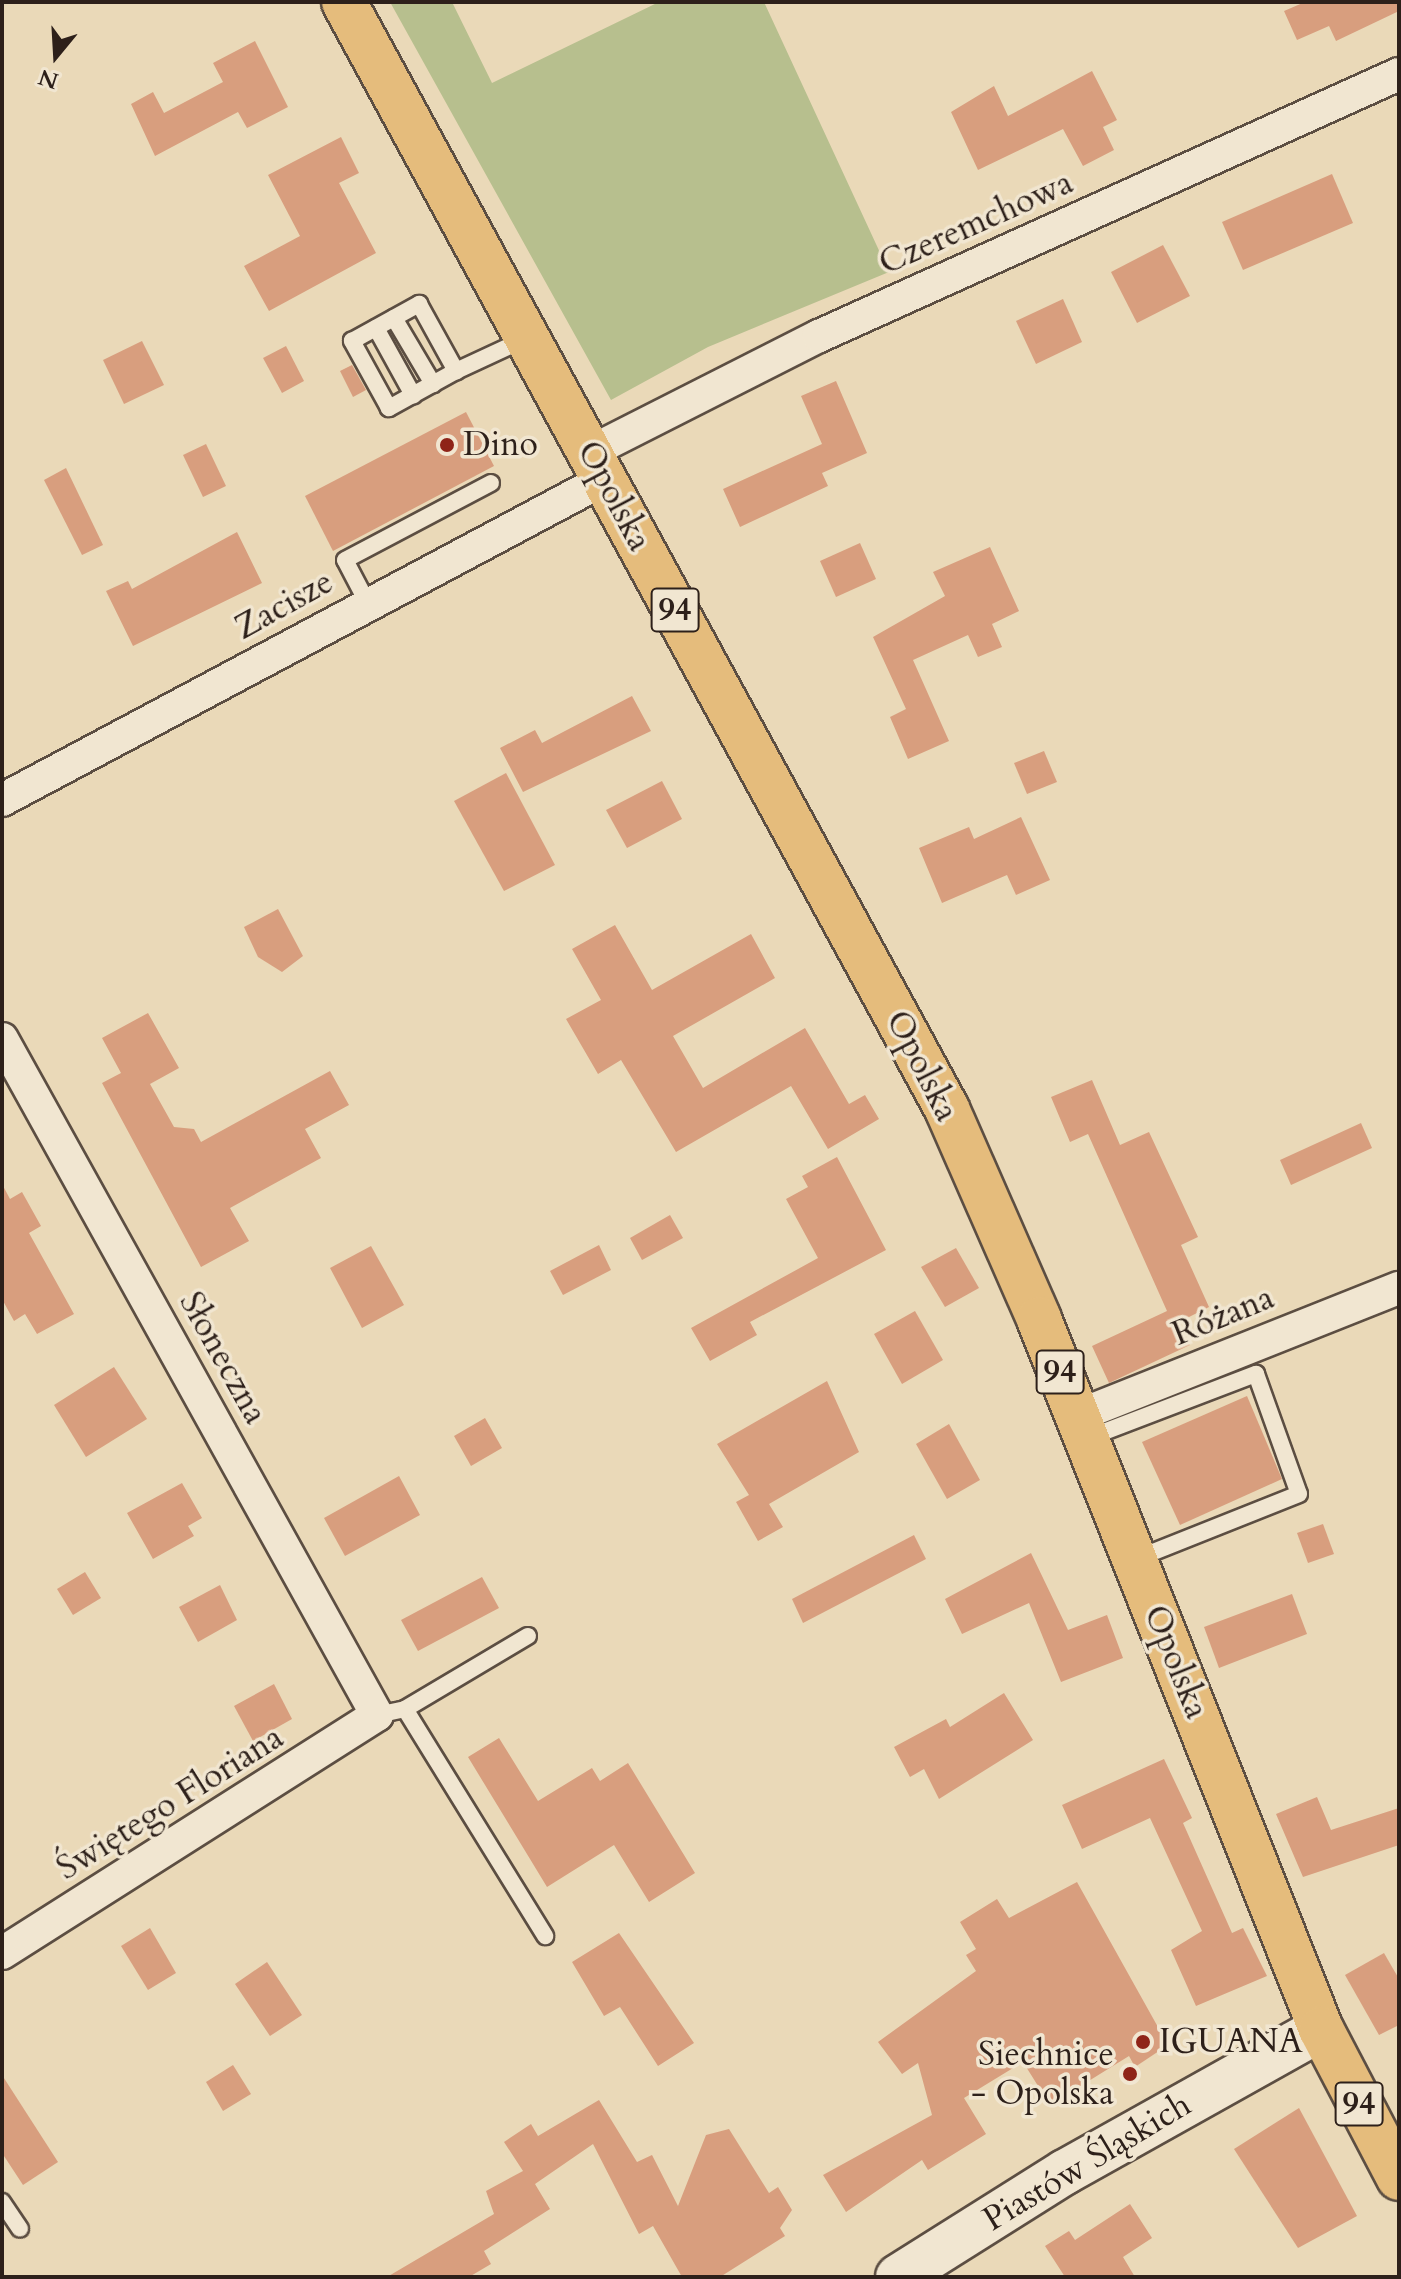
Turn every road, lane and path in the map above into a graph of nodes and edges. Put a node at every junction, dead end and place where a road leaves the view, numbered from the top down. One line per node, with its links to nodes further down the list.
1 (344, 2): 5 (main road, Opolska / 94)
2 (1399, 74): 9 (street, Czeremchowa)
3 (394, 318): 4 (lane); 6 (lane); 7 (lane)
4 (376, 328): 8 (lane); 8 (lane)
5 (526, 338): 6 (lane); 9 (main road, Opolska / 94)
6 (456, 371): 7 (lane)
7 (433, 384): 8 (lane)
8 (413, 395)
9 (597, 465): 11 (street, Zacisze); 15 (main road, Opolska / 94)
10 (491, 483): 11 (lane)
11 (367, 602): 12 (street, Zacisze)
12 (2, 800)
13 (2, 1039): 18 (street, Słoneczna)
14 (1399, 1288): 15 (street, Różana)
15 (1082, 1428): 16 (main road, Opolska / 94); 16 (lane)
16 (1135, 1560): 21 (main road, Opolska / 94)
17 (528, 1636): 18 (lane)
18 (391, 1712): 19 (lane); 20 (street, Świętego Floriana)
19 (545, 1936)
20 (2, 1953)
21 (1321, 2029): 22 (main road, Opolska / 94); 25 (street, Piastów Śląskich)
22 (1399, 2178)
23 (2, 2202): 24 (lane)
24 (20, 2229)
25 (898, 2277)

